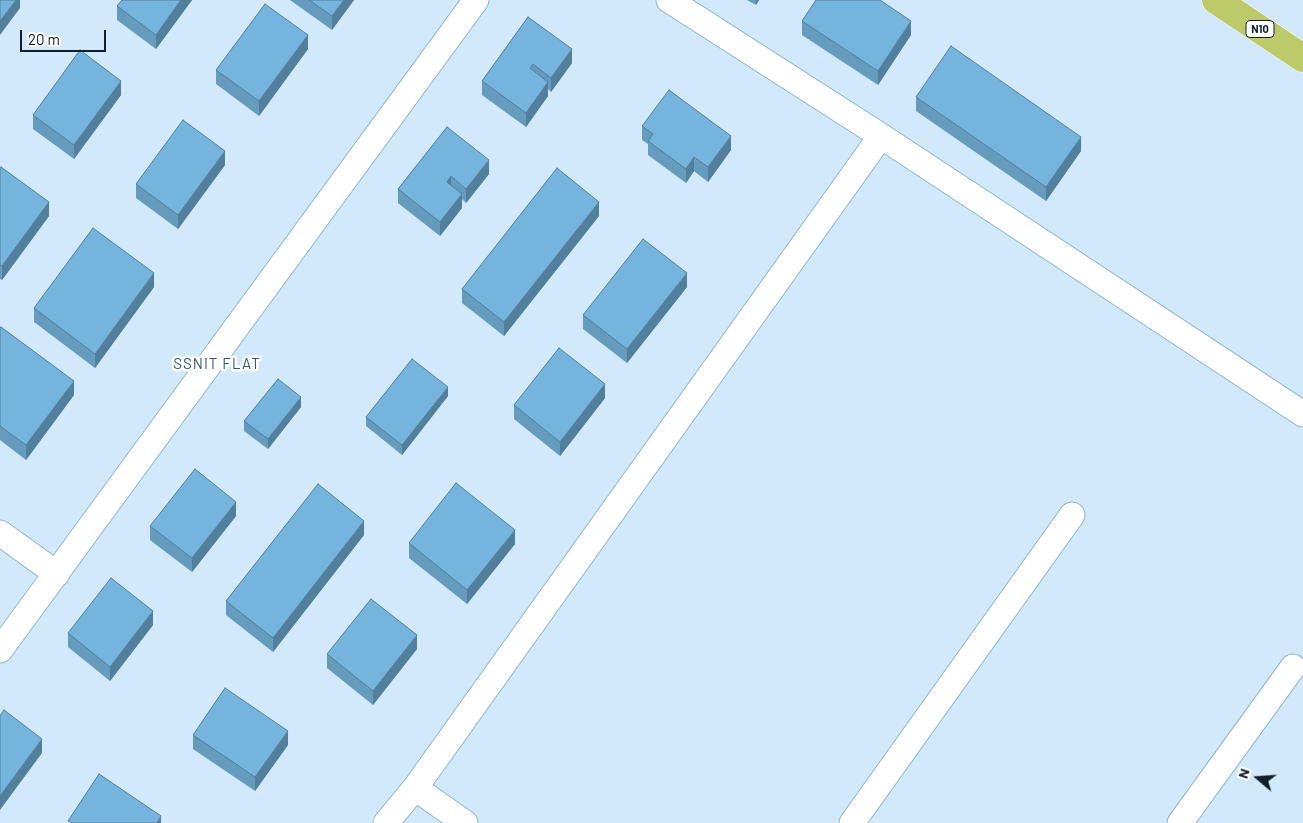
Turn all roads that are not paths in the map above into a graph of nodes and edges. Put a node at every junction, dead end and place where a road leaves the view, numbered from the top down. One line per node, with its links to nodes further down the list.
1 (476, 0): 9 (street)
2 (669, 0): 5 (street)
3 (1216, 0): 4 (highway, N10)
4 (1303, 58)
5 (881, 136): 6 (street); 12 (street)
6 (1303, 414)
7 (1072, 515): 15 (street)
8 (0, 533): 9 (street)
9 (57, 574): 10 (street)
10 (0, 650)
11 (1293, 667): 16 (street)
12 (415, 788): 13 (street); 14 (street)
13 (386, 823)
14 (465, 823)
15 (852, 823)
16 (1180, 823)

